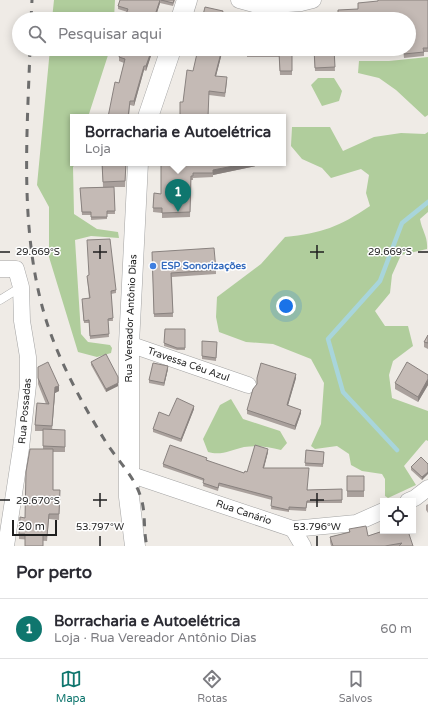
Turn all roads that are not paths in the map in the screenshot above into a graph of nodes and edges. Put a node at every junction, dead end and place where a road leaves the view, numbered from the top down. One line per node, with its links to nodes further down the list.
1 (187, 0): 4 (street)
2 (239, 0): 3 (street)
3 (313, 0)
4 (183, 12)
5 (169, 56): 6 (street)
6 (149, 114)
7 (138, 166): 11 (street, Rua Vereador Antônio Dias)
8 (0, 270): 9 (street, Rua Possadas)
9 (21, 287): 10 (lane); 18 (street, Rua Possadas)
10 (0, 300)
11 (128, 344): 12 (street, Travessa Céu Azul); 13 (street, Rua Vereador Antônio Dias)
12 (248, 385)
13 (129, 474): 17 (street, Rua Canário); 19 (street, Rua Vereador Antônio Dias)
14 (428, 488): 15 (street)
15 (413, 498)
16 (380, 512): 17 (street, Rua Canário)
17 (293, 529): 20 (street)
18 (6, 546)
19 (135, 546)
20 (303, 546)

